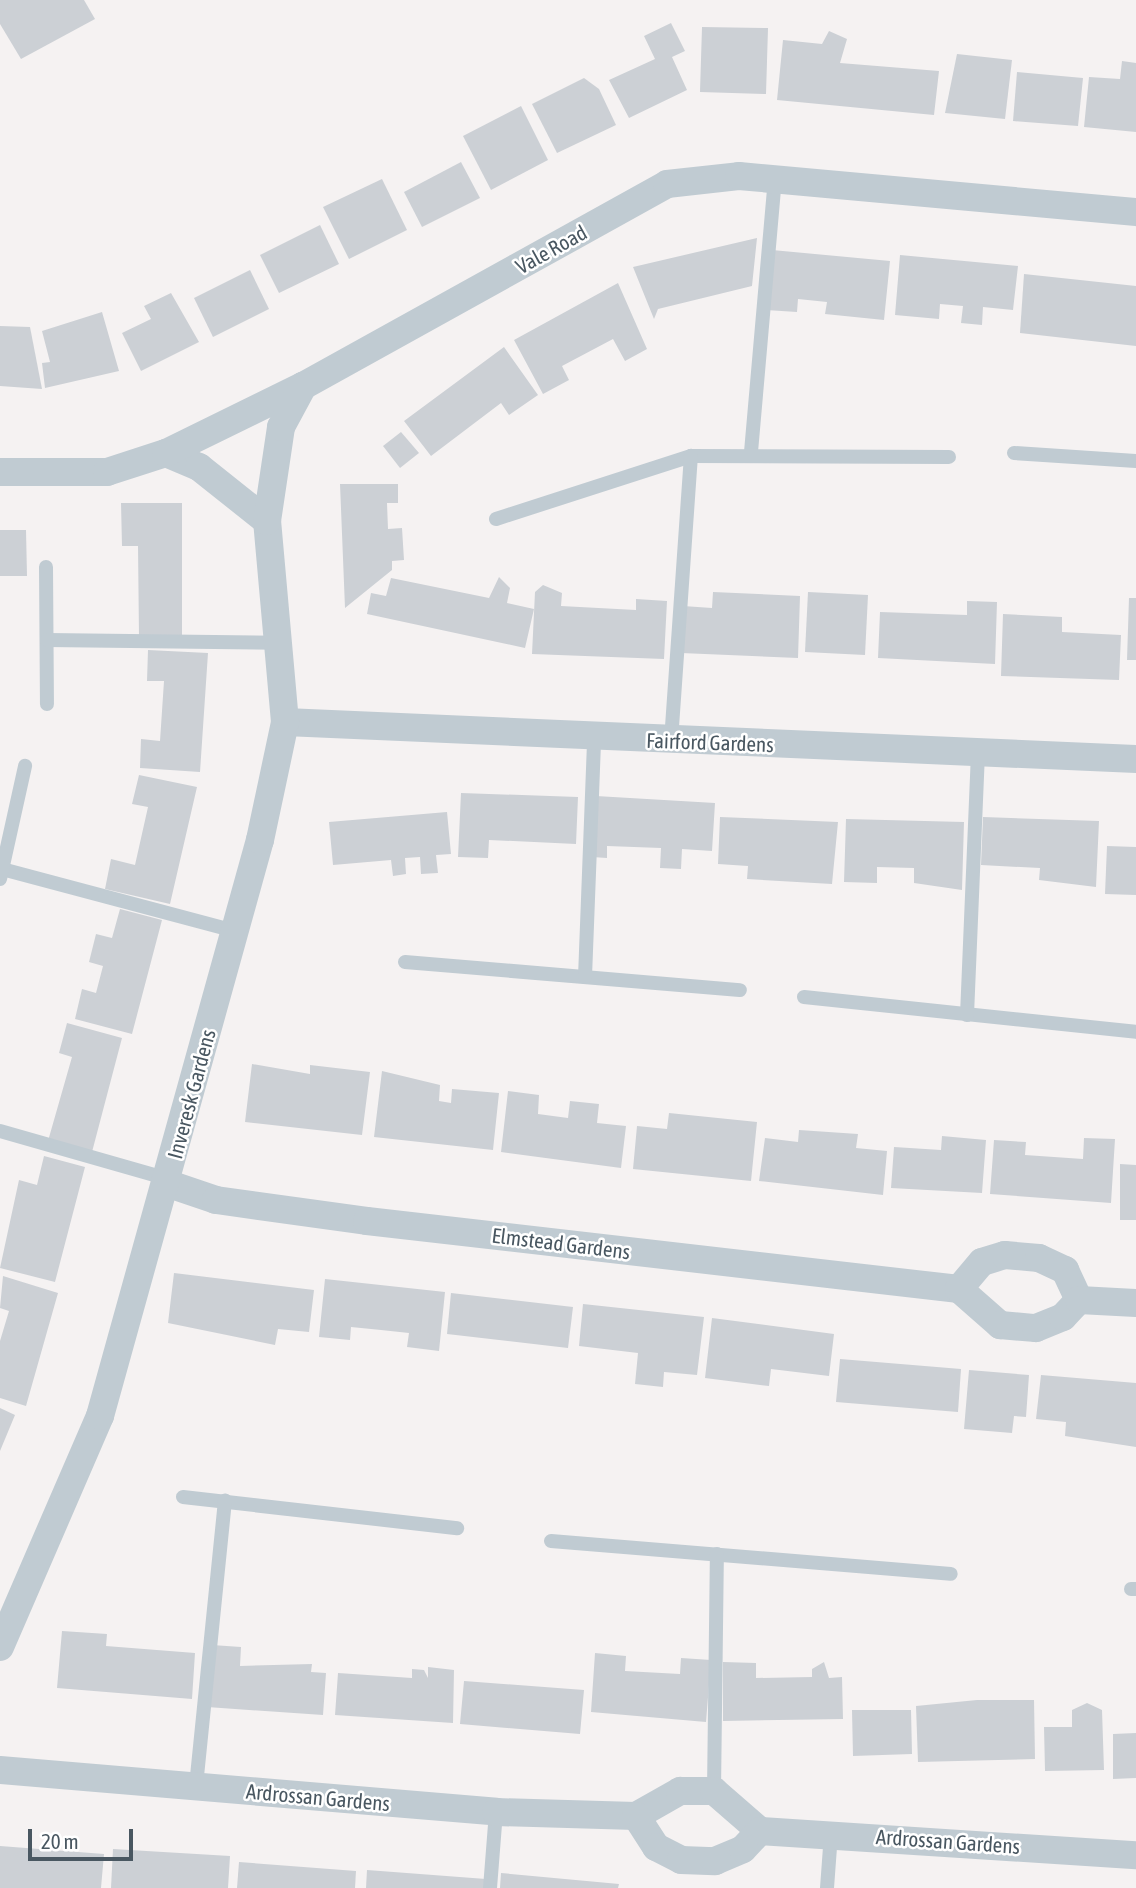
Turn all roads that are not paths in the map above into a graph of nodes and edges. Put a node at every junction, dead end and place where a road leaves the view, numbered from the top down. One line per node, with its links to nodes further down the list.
1 (775, 179): 2 (street, Vale Road); 3 (street, Vale Road); 4 (lane)
2 (1136, 212)
3 (303, 386): 5 (street, Vale Road); 12 (street, Inveresk Gardens)
4 (751, 452): 7 (lane); 8 (lane)
5 (166, 453): 10 (street, Vale Road); 12 (street)
6 (1013, 453): 9 (lane)
7 (691, 456): 11 (lane); 19 (lane)
8 (949, 457)
9 (1136, 461)
10 (0, 472)
11 (496, 519)
12 (267, 521): 15 (street, Inveresk Gardens)
13 (46, 567): 14 (lane)
14 (47, 640): 15 (lane); 16 (lane)
15 (279, 643): 17 (street, Inveresk Gardens)
16 (47, 704)
17 (285, 722): 18 (street, Fairford Gardens); 24 (street, Inveresk Gardens)
18 (594, 738): 19 (street, Fairford Gardens); 26 (lane)
19 (671, 741): 20 (street, Fairford Gardens)
20 (978, 750): 21 (street, Fairford Gardens); 29 (lane)
21 (1136, 759)
22 (25, 766): 23 (lane)
23 (1, 874): 24 (lane)
24 (235, 930): 32 (street, Inveresk Gardens)
25 (405, 962): 26 (lane)
26 (585, 977): 27 (lane)
27 (740, 990)
28 (804, 997): 29 (lane)
29 (967, 1015): 30 (lane)
30 (1136, 1032)
31 (0, 1131): 32 (lane)
32 (167, 1181): 33 (street, Elmstead Gardens); 42 (street, Inveresk Gardens)
33 (958, 1289): 34 (street); 34 (street)
34 (1079, 1300): 35 (street)
35 (1136, 1303)
36 (183, 1497): 37 (lane)
37 (225, 1500): 38 (lane); 44 (lane)
38 (457, 1528)
39 (551, 1541): 40 (lane)
40 (717, 1554): 41 (lane); 45 (lane)
41 (951, 1574)
42 (4, 1629)
43 (0, 1770): 44 (street, Ardrossan Gardens)
44 (196, 1786): 46 (street, Ardrossan Gardens)
45 (714, 1791): 47 (street); 48 (street)
46 (496, 1812): 47 (street, Ardrossan Gardens); 51 (lane)
47 (636, 1816): 48 (street)
48 (760, 1831): 49 (street, Ardrossan Gardens)
49 (831, 1832): 50 (street, Ardrossan Gardens); 52 (lane)
50 (1136, 1856)
51 (490, 1888)
52 (827, 1888)

